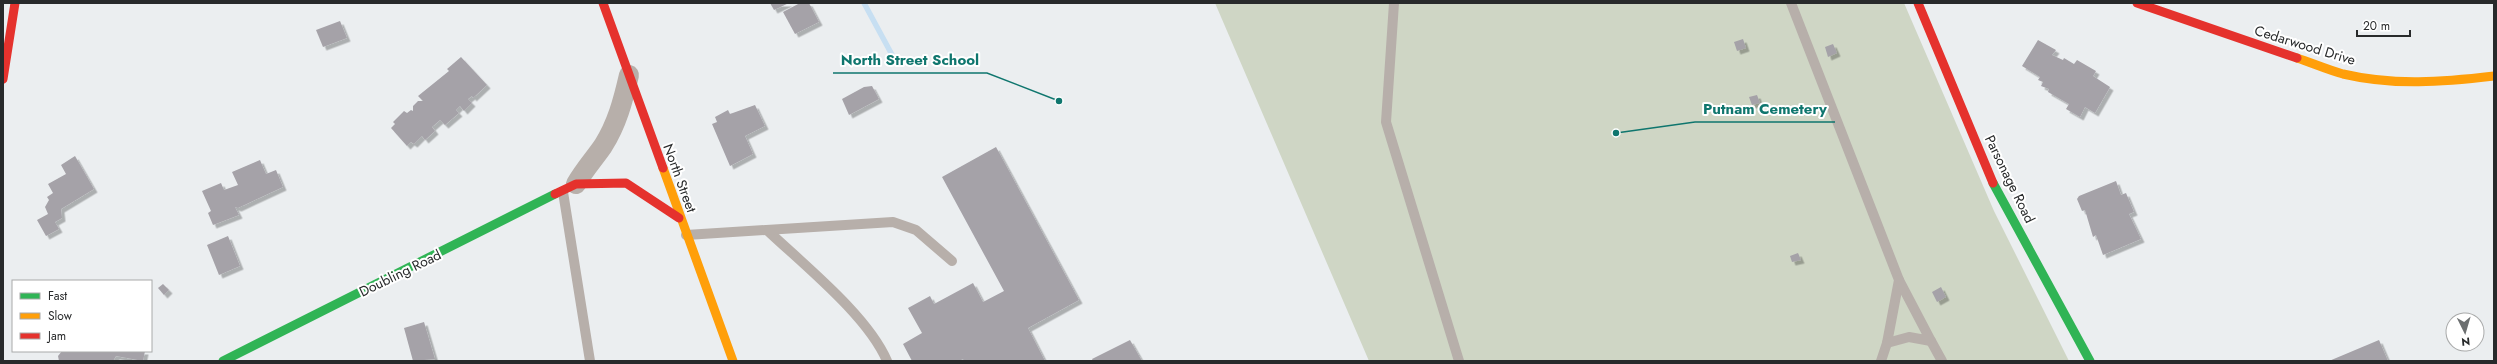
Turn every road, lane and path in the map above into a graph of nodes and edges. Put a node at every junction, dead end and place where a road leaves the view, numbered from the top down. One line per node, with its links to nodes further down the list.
1 (15, 3): 9 (street)
2 (603, 3): 7 (street, North Street)
3 (1394, 3): 22 (lane)
4 (1791, 3): 15 (lane)
5 (1918, 3): 25 (street, Parsonage Road)
6 (2137, 3): 8 (street, Cedarwood Drive)
7 (628, 75): 10 (street); 11 (street, North Street)
8 (2494, 76)
9 (3, 79)
10 (569, 188): 11 (street, Doubling Road); 18 (street, Doubling Road); 19 (lane)
11 (679, 218): 13 (street, North Street)
12 (767, 230): 13 (lane); 14 (lane); 21 (lane)
13 (686, 235): 20 (street, North Street)
14 (952, 261)
15 (1898, 280): 16 (lane); 17 (lane)
16 (1931, 341): 17 (lane); 24 (lane)
17 (1887, 343): 23 (lane)
18 (223, 361)
19 (590, 361)
20 (733, 361)
21 (887, 361)
22 (1459, 361)
23 (1881, 361)
24 (1942, 361)
25 (2090, 361)

